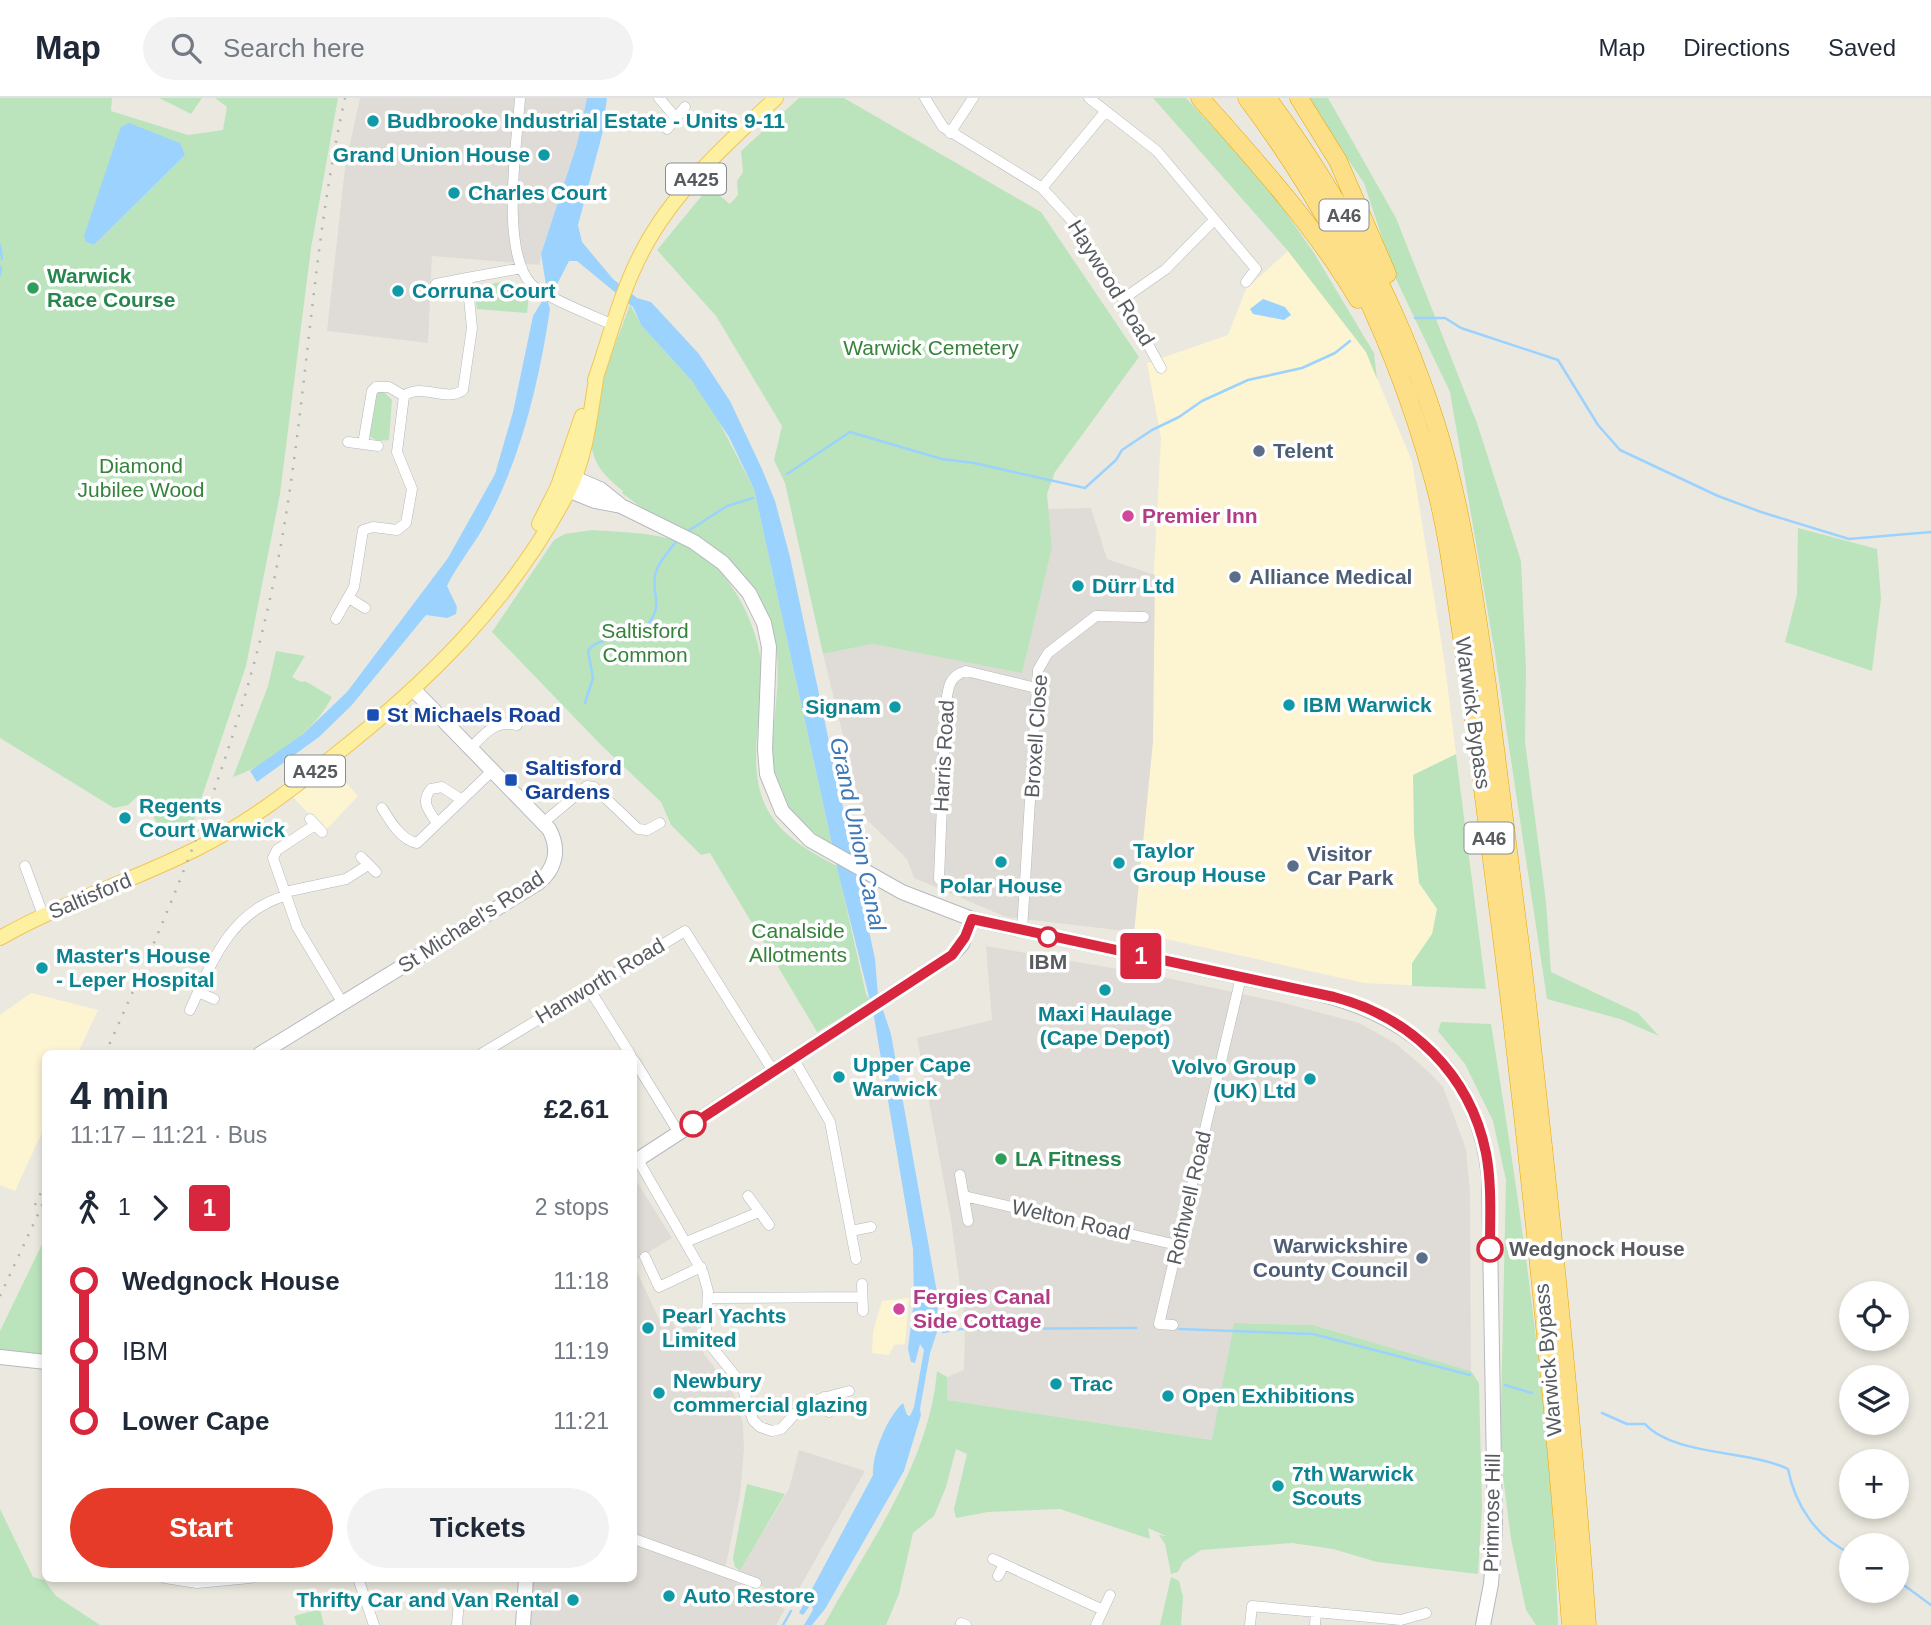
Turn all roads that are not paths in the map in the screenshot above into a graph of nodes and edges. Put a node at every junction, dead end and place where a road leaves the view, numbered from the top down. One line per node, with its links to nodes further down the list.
1 (520, 98): 18 (street)
2 (659, 98): 13 (street)
3 (776, 98): 23 (main road, A425)
4 (925, 98): 15 (street, Haywood Road)
5 (974, 98): 15 (street)
6 (1089, 98): 12 (street)
7 (1200, 98): 26 (highway)
8 (1247, 98): 26 (highway, Warwick Bypass / A46)
9 (1267, 98): 24 (highway, Warwick Bypass / A46)
10 (1299, 98): 24 (highway)
11 (685, 107): 13 (street)
12 (1105, 112): 16 (street); 17 (street)
13 (676, 118): 14 (street)
14 (667, 129)
15 (950, 133): 16 (street, Haywood Road)
16 (1042, 188): 22 (street, Haywood Road)
17 (1213, 220): 20 (street); 22 (street)
18 (522, 268): 19 (street); 23 (street)
19 (467, 278): 21 (street); 27 (street)
20 (1246, 282)
21 (436, 284)
22 (1124, 299): 25 (street, Haywood Road)
23 (613, 325): 31 (main road)
24 (1406, 341): 115 (highway, Warwick Bypass / A46)
25 (1161, 368)
26 (1399, 368): 114 (highway, Warwick Bypass / A46)
27 (404, 396): 29 (street); 32 (street)
28 (348, 442): 29 (street)
29 (363, 444): 30 (street)
30 (378, 446)
31 (566, 482): 37 (main road, A425); 52 (street, Primrose Hill)
32 (349, 598): 33 (street); 35 (street)
33 (365, 608)
34 (1144, 617): 36 (street, Broxell Close)
35 (336, 618)
36 (1036, 688): 49 (street, Harris Road); 53 (street, Broxell Close)
37 (413, 689): 39 (street, St Michael's Road); 51 (main road, Saltisford / A425)
38 (517, 725): 39 (street)
39 (471, 748): 40 (street, St Michael's Road)
40 (492, 771): 41 (street); 43 (street, St Michael's Road)
41 (462, 800): 44 (street); 44 (street)
42 (382, 808): 44 (street)
43 (544, 822): 45 (street); 59 (street, St Michael's Road)
44 (438, 823)
45 (660, 823)
46 (316, 825): 50 (street)
47 (368, 864): 50 (street)
48 (24, 866): 51 (street)
49 (939, 879)
50 (285, 894): 57 (street); 59 (street)
51 (43, 915): 54 (main road, Saltisford / A425)
52 (972, 919): 53 (street, Primrose Hill); 64 (street)
53 (1022, 931): 55 (street, Primrose Hill)
54 (0, 938)
55 (1241, 977): 79 (street, Rothwell Road); 113 (street, Primrose Hill)
56 (588, 987): 62 (street, Hanworth Road); 63 (street); 66 (street, Hanworth Road)
57 (198, 992): 58 (street); 60 (street)
58 (214, 999)
59 (342, 1002): 61 (street, St Michael's Road)
60 (190, 1010)
61 (266, 1050)
62 (487, 1050)
63 (627, 1050)
64 (793, 1058): 66 (street); 77 (street)
65 (637, 1065): 67 (street)
66 (773, 1071): 67 (street)
67 (679, 1133): 68 (street)
68 (637, 1160)
69 (637, 1163): 78 (street)
70 (960, 1175): 72 (street)
71 (748, 1196): 73 (street)
72 (964, 1196): 74 (street); 79 (street, Welton Road)
73 (759, 1212): 75 (street); 78 (street)
74 (968, 1221)
75 (769, 1225)
76 (872, 1227): 77 (street)
77 (851, 1231): 81 (street)
78 (685, 1242): 82 (street)
79 (1177, 1245): 87 (street, Rothwell Road)
80 (645, 1256): 82 (street)
81 (856, 1259)
82 (701, 1267): 85 (street)
83 (862, 1284): 84 (street)
84 (862, 1297): 85 (street); 86 (street)
85 (708, 1298): 91 (street)
86 (863, 1311)
87 (1173, 1325)
88 (0, 1357): 89 (street)
89 (42, 1362)
90 (849, 1391): 91 (street)
91 (824, 1397): 92 (street)
92 (829, 1412)
93 (637, 1540): 99 (street)
94 (993, 1559): 95 (street)
95 (1004, 1564): 96 (street); 102 (street)
96 (998, 1576)
97 (359, 1582): 107 (street)
98 (526, 1582): 109 (street)
99 (756, 1583)
100 (1110, 1595): 102 (street)
101 (459, 1600): 108 (street)
102 (1103, 1610): 110 (street)
103 (1316, 1612): 105 (street); 111 (street); 112 (street)
104 (1426, 1613): 106 (street)
105 (1369, 1621): 106 (street)
106 (1410, 1623)
107 (374, 1625)
108 (457, 1625)
109 (523, 1625)
110 (1096, 1625)
111 (1250, 1625)
112 (1315, 1625)
113 (1483, 1625)
114 (1571, 1625)
115 (1587, 1625)

